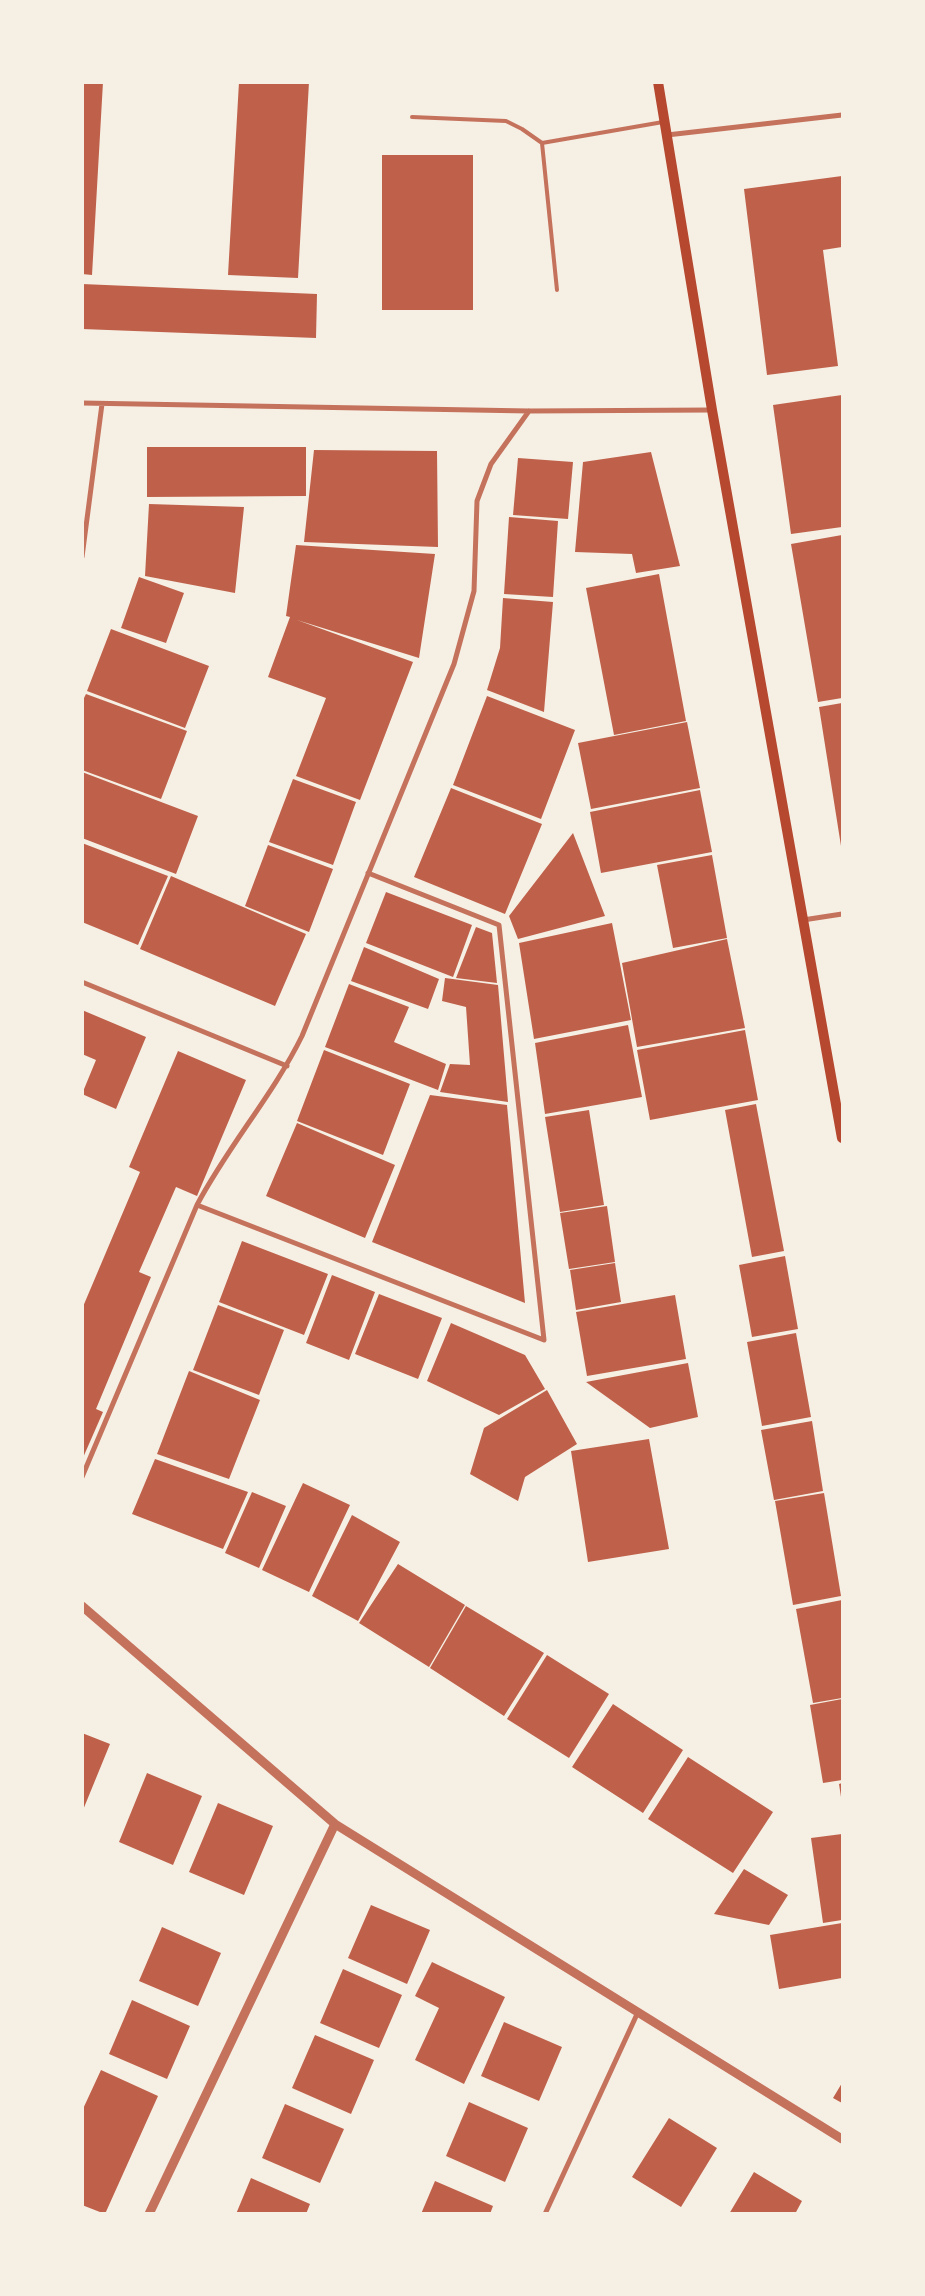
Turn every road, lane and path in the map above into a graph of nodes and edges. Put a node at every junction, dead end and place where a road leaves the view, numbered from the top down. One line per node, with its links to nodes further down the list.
1 (658, 82): 4 (main road)
2 (842, 115): 5 (street)
3 (412, 116): 6 (lane)
4 (664, 122): 5 (main road); 6 (lane)
5 (666, 135): 10 (main road)
6 (542, 143): 7 (lane)
7 (557, 290)
8 (82, 403): 9 (street)
9 (102, 404): 11 (street); 12 (street)
10 (712, 410): 11 (street); 15 (main road)
11 (529, 411): 13 (street)
12 (82, 557)
13 (368, 873): 17 (street); 19 (street)
14 (842, 914): 15 (street)
15 (803, 920): 18 (main road)
16 (82, 982): 17 (street)
17 (288, 1066): 19 (street)
18 (842, 1138)
19 (196, 1205): 20 (street)
20 (82, 1477)
21 (82, 1606): 22 (street)
22 (335, 1824): 23 (street); 25 (street)
23 (638, 2012): 24 (street); 26 (street)
24 (842, 2139)
25 (149, 2214)
26 (546, 2214)

